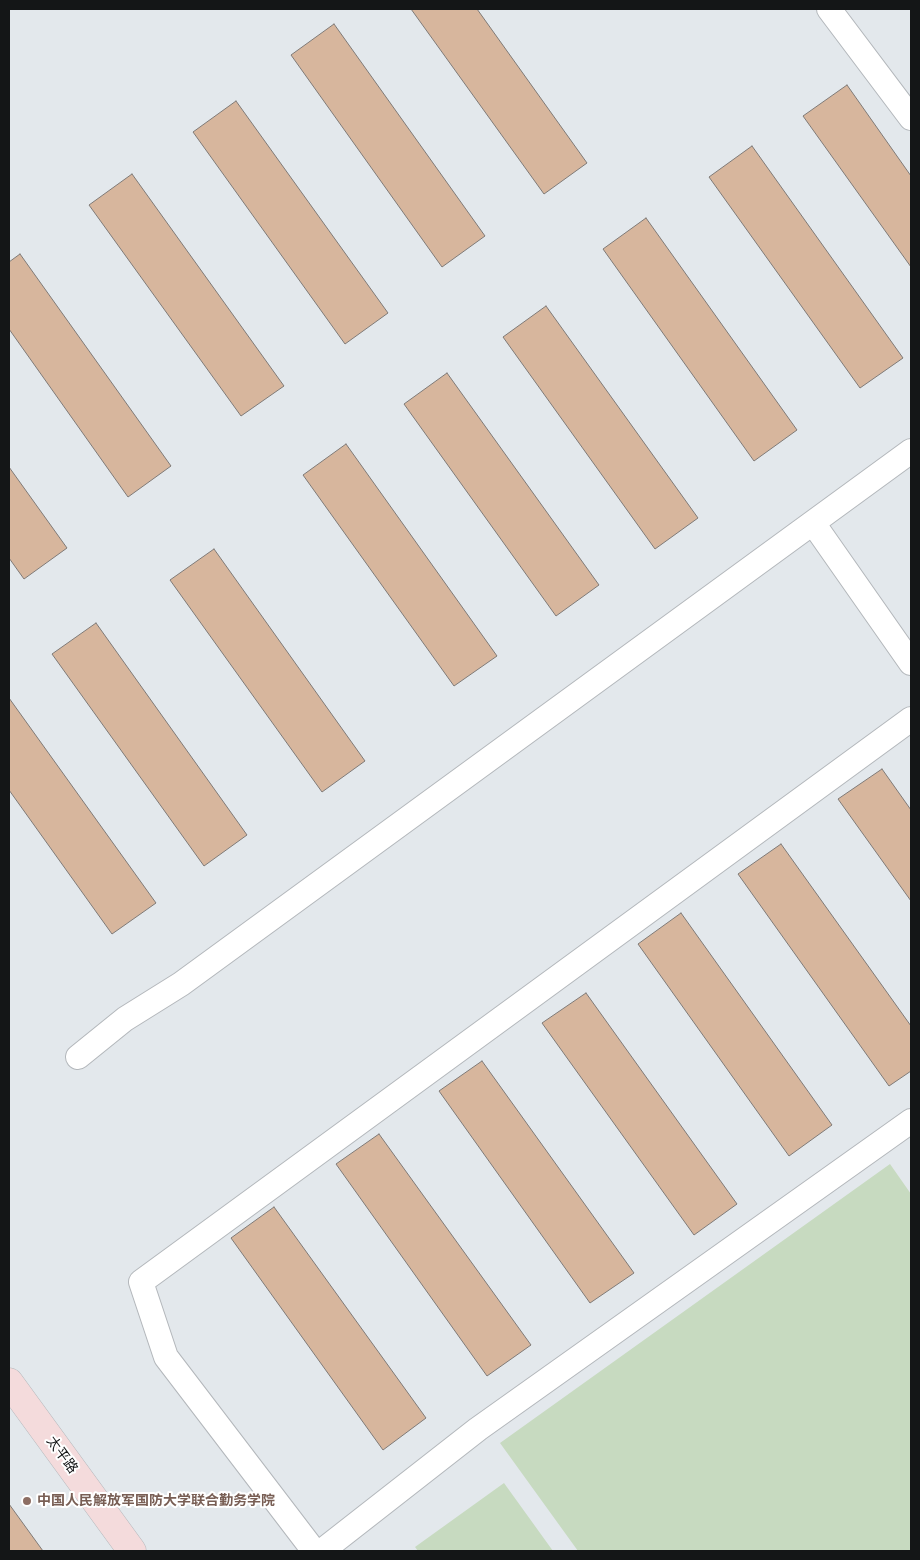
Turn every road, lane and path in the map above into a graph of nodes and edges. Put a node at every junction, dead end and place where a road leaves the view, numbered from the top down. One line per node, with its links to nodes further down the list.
1 (829, 9): 2 (street)
2 (911, 118)
3 (911, 451): 4 (street)
4 (813, 523): 5 (street); 7 (street)
5 (911, 662)
6 (911, 719): 11 (street)
7 (78, 1057)
8 (911, 1121): 12 (street)
9 (9, 1382): 10 (street, 太平路)
10 (132, 1551)
11 (314, 1551)
12 (322, 1551)

